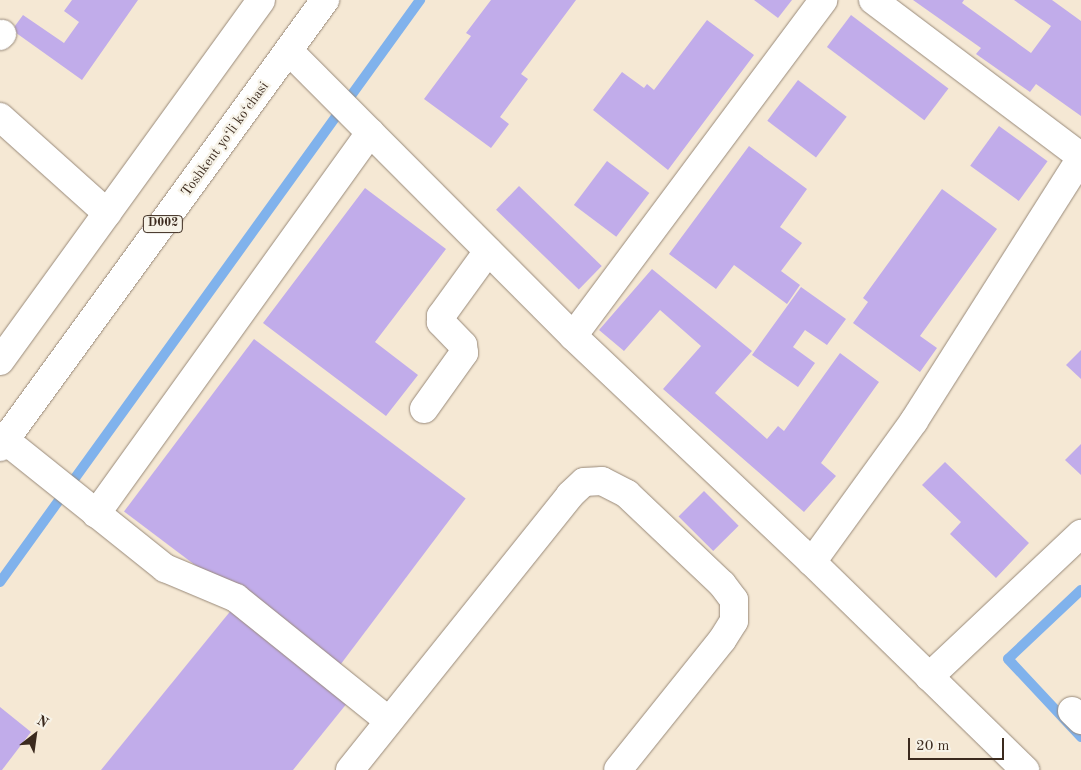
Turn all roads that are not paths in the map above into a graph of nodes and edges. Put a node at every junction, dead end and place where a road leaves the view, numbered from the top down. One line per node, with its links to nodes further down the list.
1 (261, 0): 9 (main road)
2 (325, 0): 5 (main road, Toshkent yo‘li ko‘chasi / D002)
3 (823, 0): 11 (main road)
4 (873, 0): 8 (main road)
5 (289, 51): 7 (main road); 14 (main road, Toshkent yo‘li ko‘chasi / D002)
6 (0, 117): 9 (main road)
7 (361, 124): 10 (main road); 15 (main road)
8 (1081, 158): 17 (main road)
9 (107, 213): 12 (main road)
10 (488, 251): 11 (main road); 13 (main road)
11 (573, 336): 17 (main road)
12 (0, 361)
13 (424, 408)
14 (2, 444): 15 (main road)
15 (89, 508): 19 (main road)
16 (1081, 534): 18 (main road)
17 (812, 562): 18 (main road)
18 (929, 676): 22 (main road)
19 (390, 721): 20 (main road); 21 (main road)
20 (350, 770)
21 (618, 770)
22 (1025, 770)

